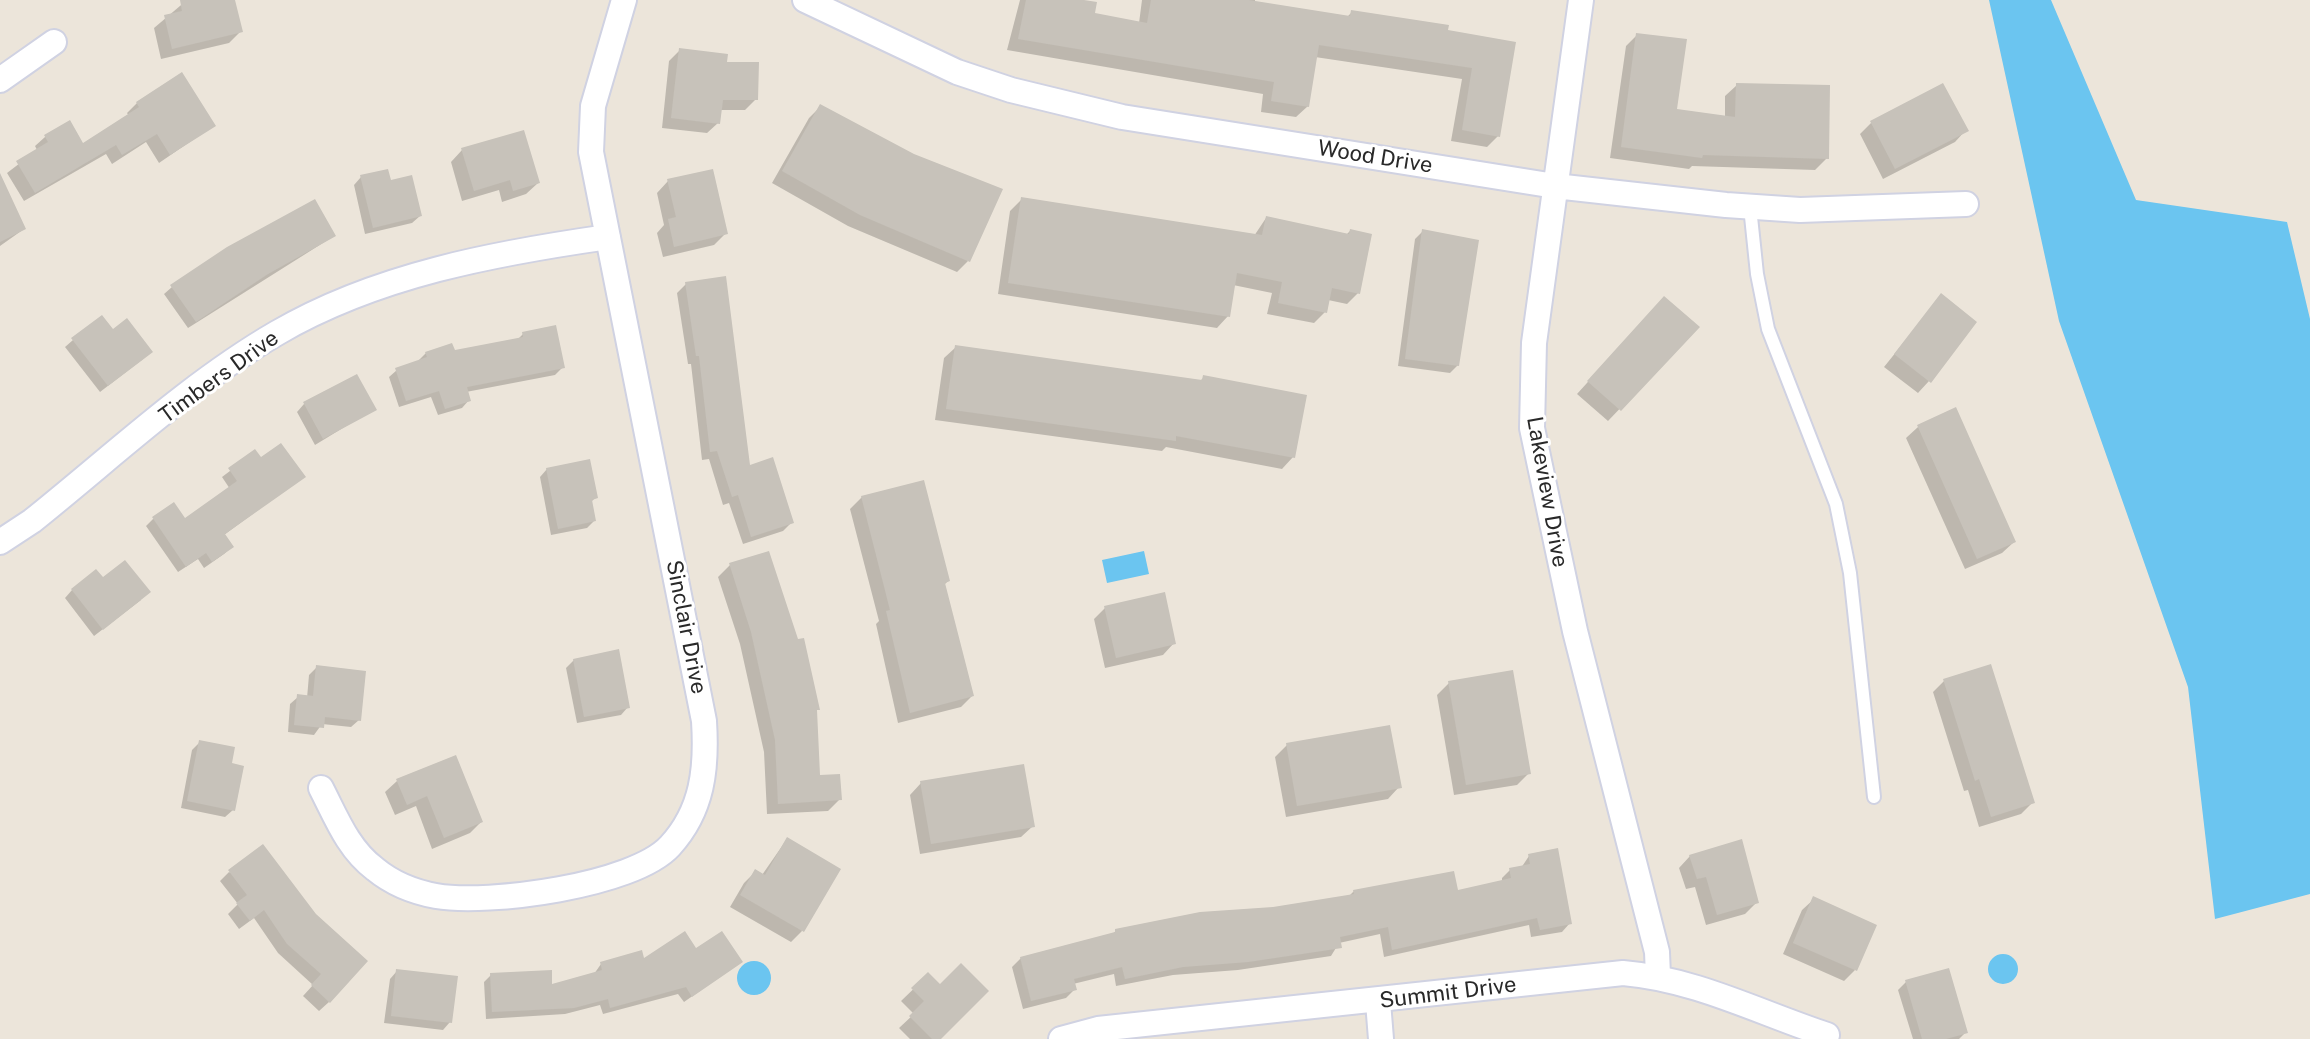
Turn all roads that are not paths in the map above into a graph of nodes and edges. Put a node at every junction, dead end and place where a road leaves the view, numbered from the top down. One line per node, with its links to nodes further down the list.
1 (624, 0): 9 (street, Sinclair Drive)
2 (805, 0): 6 (street, Wood Drive)
3 (1581, 0): 6 (street, Lakeview Drive)
4 (54, 42): 5 (street)
5 (0, 80)
6 (1555, 186): 8 (street, Wood Drive); 13 (street, Lakeview Drive)
7 (1966, 204): 8 (street, Wood Drive)
8 (1750, 207): 12 (lane)
9 (608, 237): 10 (street, Timbers Drive); 11 (street, Sinclair Drive)
10 (0, 542)
11 (321, 788)
12 (1874, 797)
13 (1658, 976): 14 (street, Summit Drive); 15 (street, Summit Drive)
14 (1378, 1002): 16 (street, Summit Drive); 17 (street)
15 (1827, 1035)
16 (1061, 1039)
17 (1381, 1039)

